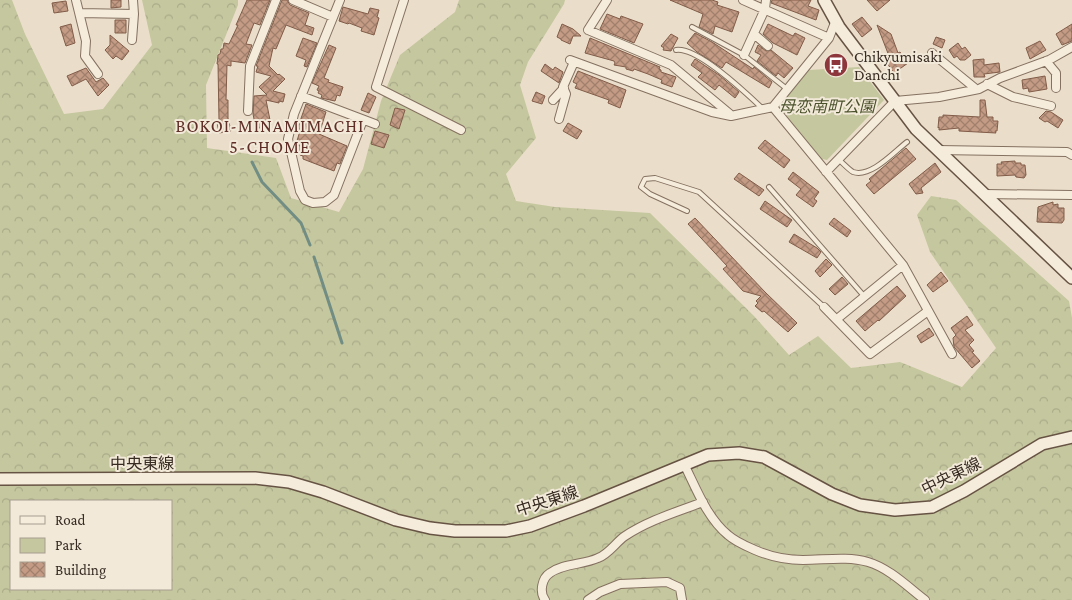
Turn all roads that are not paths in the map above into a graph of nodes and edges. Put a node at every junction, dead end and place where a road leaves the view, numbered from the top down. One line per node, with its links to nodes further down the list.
1 (76, 0): 12 (street)
2 (133, 0): 13 (street)
3 (276, 0): 40 (street)
4 (293, 0): 14 (street)
5 (340, 0): 14 (street)
6 (404, 0): 45 (street)
7 (607, 0): 24 (street)
8 (743, 0): 11 (street)
9 (766, 0): 11 (street)
10 (824, 0): 15 (street)
11 (765, 9): 17 (street); 18 (street)
12 (80, 13): 13 (street); 28 (street)
13 (134, 14): 19 (street)
14 (333, 16): 34 (street)
15 (836, 20): 18 (street); 36 (street)
16 (692, 27): 26 (lane)
17 (754, 34): 21 (street); 26 (street)
18 (829, 38): 32 (street)
19 (132, 40)
20 (644, 44): 24 (street)
21 (768, 46)
22 (1072, 46): 27 (street)
23 (676, 50): 39 (lane)
24 (641, 52): 41 (street)
25 (932, 53): 33 (street)
26 (744, 55): 32 (lane)
27 (1046, 61): 29 (street); 31 (street)
28 (98, 74)
29 (987, 84): 33 (street); 37 (street)
30 (564, 88): 35 (street); 41 (street); 42 (street)
31 (1056, 88)
32 (787, 89): 38 (street)
33 (976, 89): 36 (street)
34 (301, 96): 43 (street); 43 (street)
35 (553, 100)
36 (895, 101): 47 (street); 49 (street)
37 (1051, 106)
38 (773, 107): 39 (street); 50 (street)
39 (763, 109): 41 (street)
40 (248, 112)
41 (731, 116)
42 (559, 119)
43 (363, 120): 44 (street)
44 (375, 124)
45 (461, 130)
46 (907, 142): 49 (lane)
47 (938, 150): 48 (street); 52 (street)
48 (1070, 151)
49 (838, 159): 50 (street)
50 (826, 172): 55 (street)
51 (768, 187): 57 (lane)
52 (984, 194): 53 (street); 56 (street)
53 (1072, 195)
54 (687, 211): 58 (lane)
55 (903, 265): 57 (street); 59 (street)
56 (1072, 278)
57 (864, 297): 60 (street)
58 (824, 307): 60 (street)
59 (928, 311): 60 (street); 61 (street)
60 (837, 319)
61 (952, 354)
62 (1072, 437): 63 (street, 中央東線)
63 (684, 464): 64 (street, 中央東線); 65 (street)
64 (0, 479)
65 (703, 502): 66 (street); 69 (street)
66 (545, 600)
67 (588, 600): 68 (street)
68 (682, 600)
69 (925, 600)

